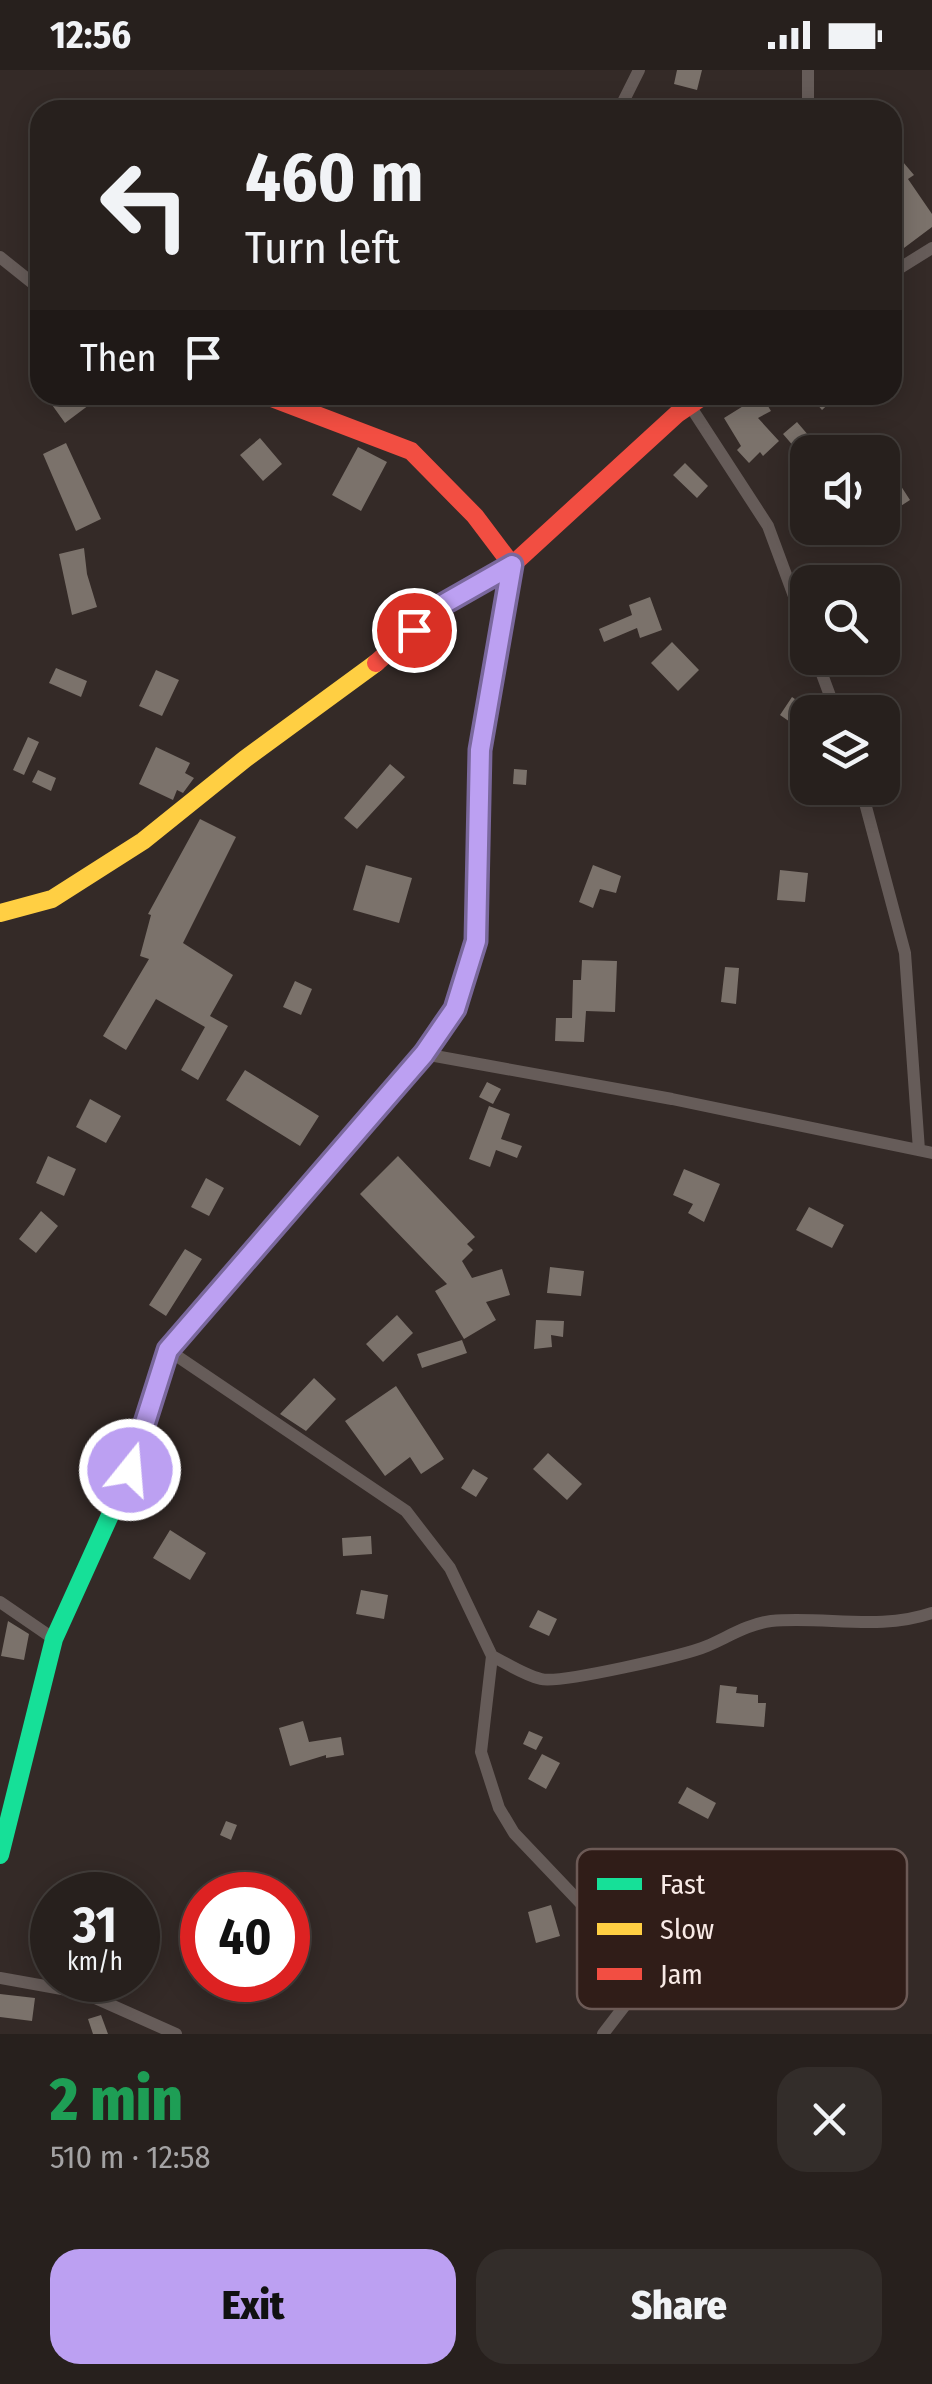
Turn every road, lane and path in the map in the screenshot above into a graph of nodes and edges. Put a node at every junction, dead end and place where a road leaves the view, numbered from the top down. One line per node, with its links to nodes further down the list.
1 (640, 70): 3 (street)
2 (808, 70): 4 (street)
3 (624, 100)
4 (808, 100)
5 (932, 248): 7 (street)
6 (0, 256): 8 (street)
7 (902, 267)
8 (30, 281)
9 (290, 405): 12 (street)
10 (684, 405): 12 (street)
11 (696, 405): 13 (street)
12 (512, 565): 15 (street); 16 (street)
13 (790, 585)
14 (866, 805): 17 (street)
15 (0, 913)
16 (424, 1054): 17 (street); 18 (street)
17 (926, 1151)
18 (168, 1350): 21 (street); 22 (street)
19 (0, 1602): 21 (street)
20 (932, 1613): 22 (street)
21 (54, 1639): 23 (street)
22 (492, 1656): 24 (street)
23 (0, 1855)
24 (577, 1899)
25 (0, 1978): 27 (street)
26 (622, 2009): 28 (street)
27 (176, 2034)
28 (603, 2034)

